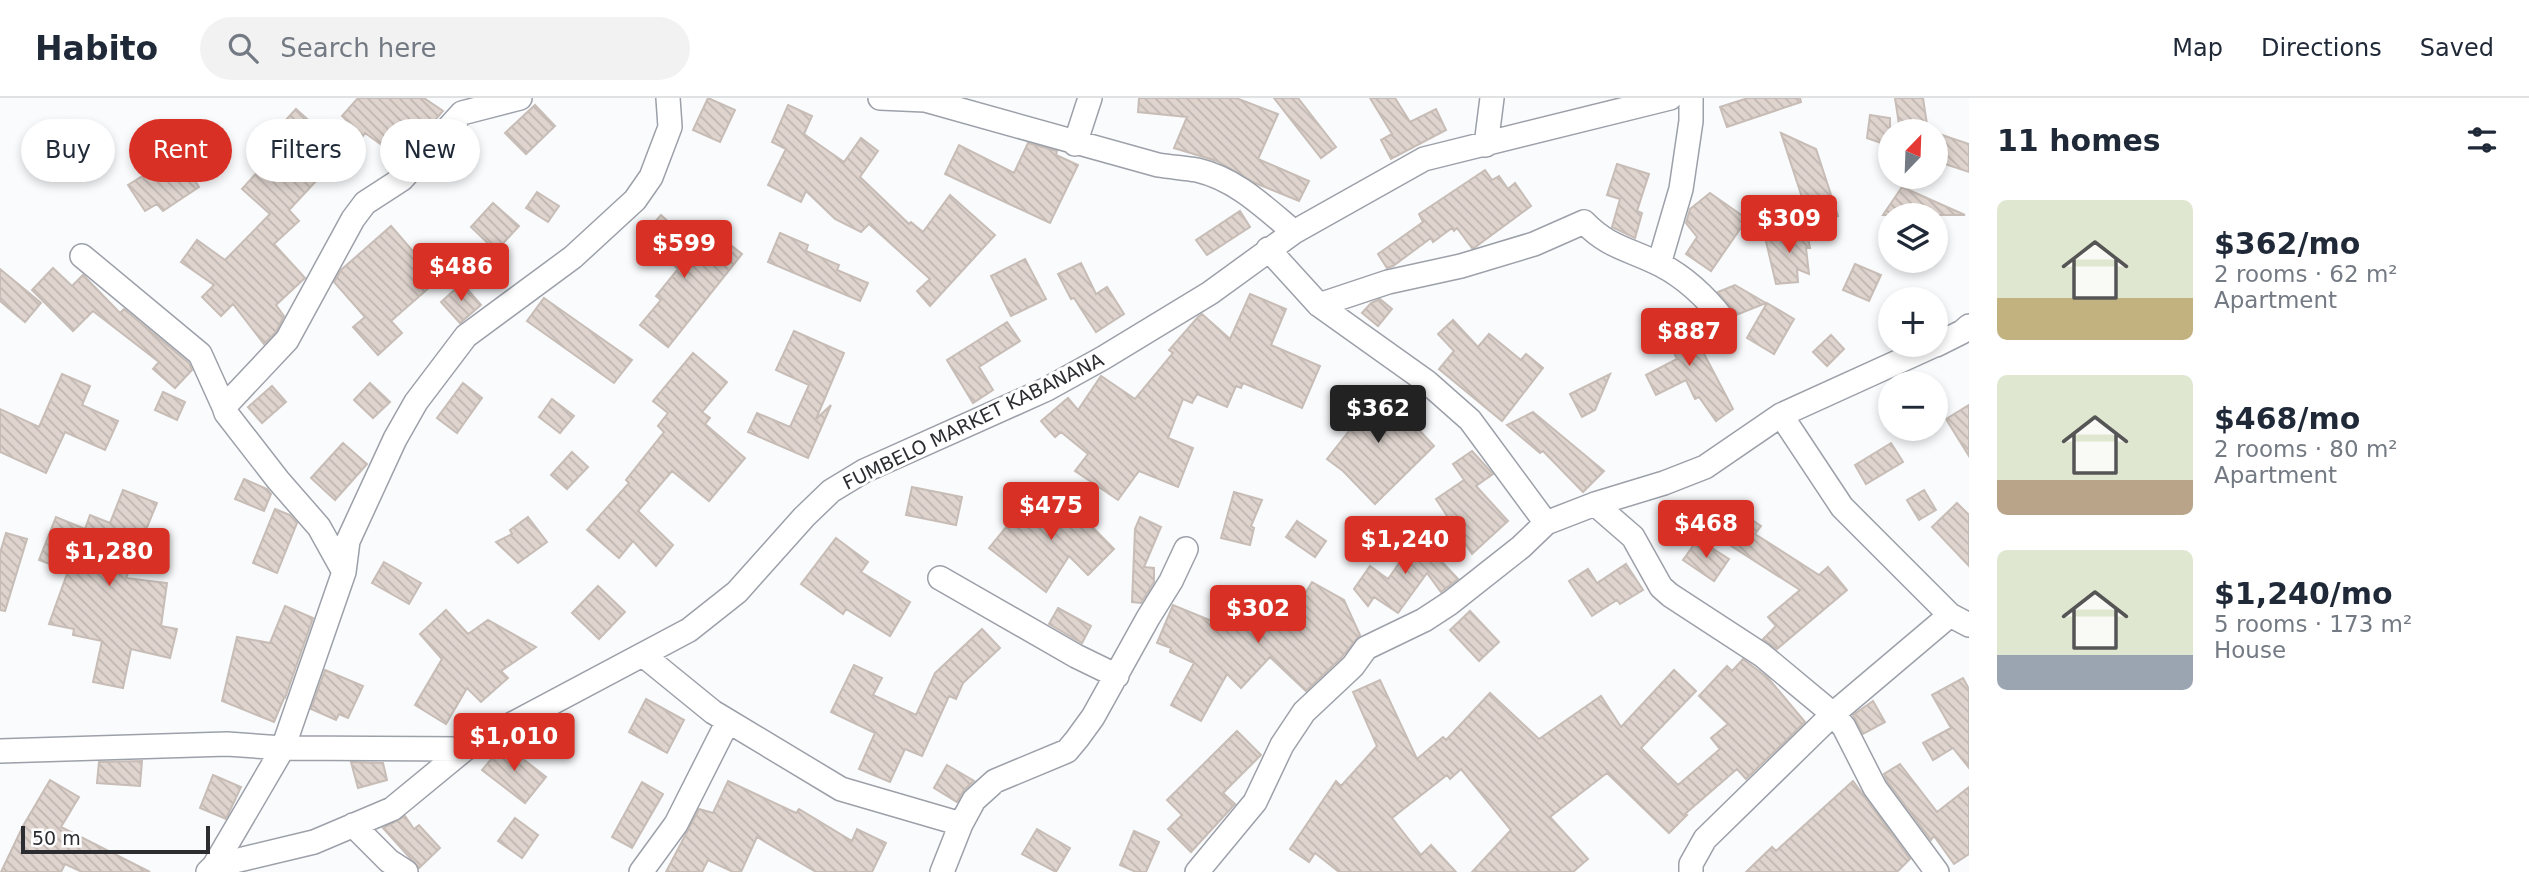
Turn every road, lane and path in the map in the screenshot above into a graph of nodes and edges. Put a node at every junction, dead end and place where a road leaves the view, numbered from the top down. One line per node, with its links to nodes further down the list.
1 (520, 98): 20 (street)
2 (668, 98): 25 (street)
3 (880, 98): 4 (street)
4 (916, 98): 9 (street)
5 (1090, 98): 9 (street)
6 (1492, 98): 10 (street)
7 (1670, 98): 10 (street, FUMBELO MARKET KABANANA)
8 (1691, 98): 14 (street)
9 (1075, 144): 11 (street)
10 (1486, 145): 11 (street, FUMBELO MARKET KABANANA)
11 (1294, 232): 12 (street, FUMBELO MARKET KABANANA)
12 (1268, 249): 15 (street); 28 (street, FUMBELO MARKET KABANANA)
13 (82, 256): 20 (street)
14 (1659, 264): 15 (street); 16 (street)
15 (1319, 305): 23 (street)
16 (1723, 319)
17 (1969, 326): 18 (street)
18 (1948, 339)
19 (1909, 357): 21 (street)
20 (224, 407): 25 (street)
21 (1781, 415): 22 (street); 27 (street)
22 (1595, 503): 23 (street); 30 (street)
23 (1546, 523): 41 (street)
24 (1186, 549): 29 (street)
25 (344, 572): 32 (street)
26 (940, 578): 29 (street)
27 (1960, 620): 30 (street)
28 (643, 655): 31 (street); 33 (street, FUMBELO MARKET KABANANA)
29 (1116, 676): 35 (street)
30 (1833, 714): 42 (street); 43 (street)
31 (728, 721): 35 (street); 39 (street)
32 (283, 748): 33 (street); 34 (street); 37 (street)
33 (465, 750): 36 (street, FUMBELO MARKET KABANANA)
34 (0, 751)
35 (961, 824): 40 (street)
36 (353, 825): 37 (street, FUMBELO MARKET KABANANA); 38 (street)
37 (211, 869)
38 (406, 872)
39 (641, 872)
40 (942, 872)
41 (1197, 872)
42 (1691, 872)
43 (1937, 872)

